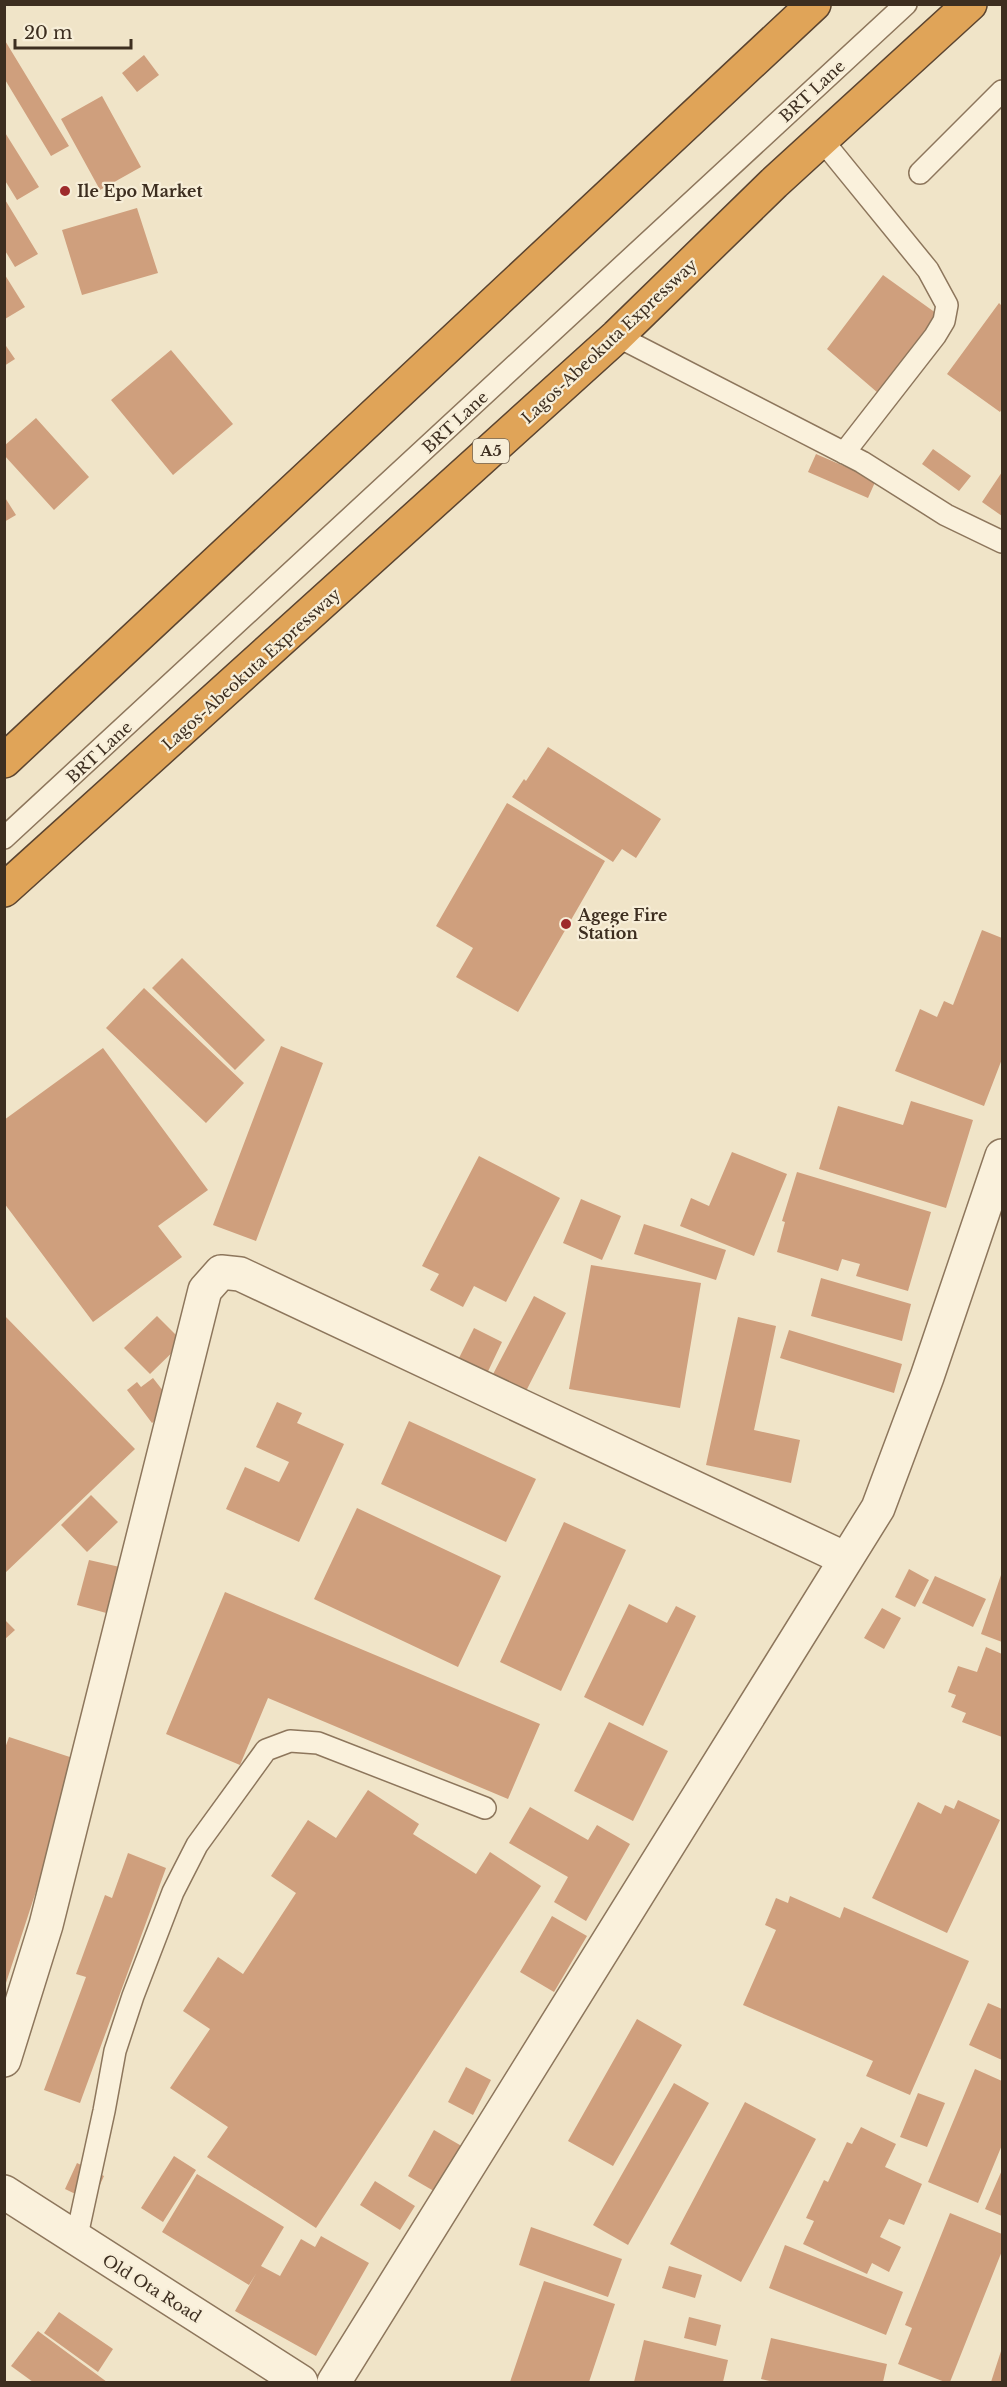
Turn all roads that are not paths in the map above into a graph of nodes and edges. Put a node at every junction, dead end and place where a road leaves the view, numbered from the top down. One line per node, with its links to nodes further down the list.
1 (814, 4): 10 (highway)
2 (906, 4): 11 (lane, BRT Lane)
3 (970, 4): 5 (highway, Lagos-Abeokuta Expressway / A5)
4 (1002, 91): 6 (lane)
5 (822, 140): 7 (highway, Lagos-Abeokuta Expressway / A5); 8 (lane)
6 (920, 172)
7 (617, 336): 8 (lane); 12 (highway, Lagos-Abeokuta Expressway / A5)
8 (844, 453): 9 (lane)
9 (1002, 542)
10 (4, 761)
11 (4, 838)
12 (4, 890)
13 (1002, 1156): 14 (street)
14 (846, 1559): 16 (street); 20 (street)
15 (485, 1808): 18 (lane)
16 (4, 2060)
17 (4, 2192): 18 (street, Old Ota Road)
18 (76, 2240): 19 (street, Old Ota Road)
19 (301, 2382)
20 (334, 2382)

